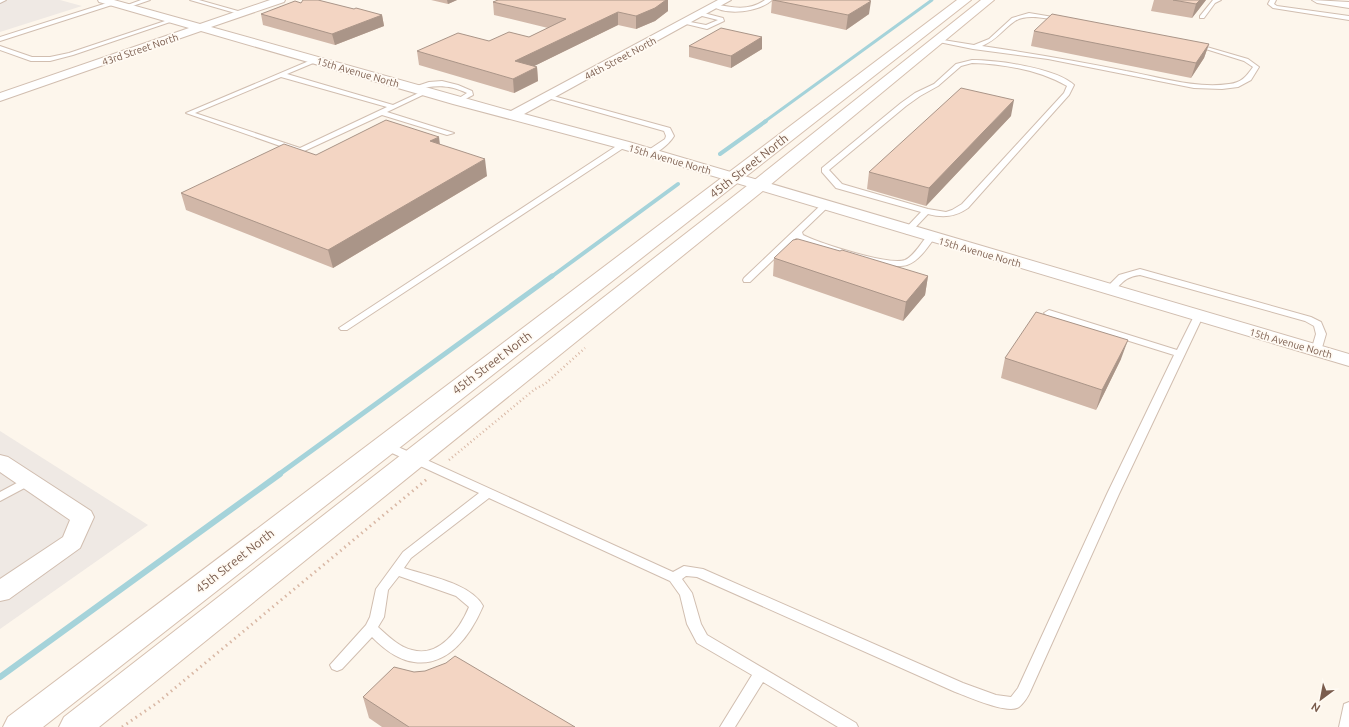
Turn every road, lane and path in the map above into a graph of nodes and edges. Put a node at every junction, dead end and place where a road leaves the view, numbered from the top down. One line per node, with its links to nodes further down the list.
1 (3, 0): 12 (lane)
2 (147, 0): 13 (lane)
3 (193, 0): 16 (lane)
4 (280, 0): 16 (street, 43rd Street North)
5 (726, 0): 15 (street, 44th Street North)
6 (769, 0): 15 (lane)
7 (965, 0): 40 (main road, 45th Street North)
8 (988, 0): 25 (main road, 45th Street North)
9 (1218, 0): 18 (lane)
10 (1274, 0): 19 (lane)
11 (1317, 0): 14 (street)
12 (0, 1)
13 (113, 3): 20 (street, 15th Avenue North); 24 (lane)
14 (1349, 5)
15 (715, 6): 17 (street, 44th Street North)
16 (242, 13): 23 (street, 43rd Street North)
17 (700, 14): 22 (street, 44th Street North); 22 (lane)
18 (1202, 17)
19 (1349, 18)
20 (173, 20): 23 (street, 15th Avenue North); 28 (lane)
21 (1071, 20): 27 (lane)
22 (685, 23): 32 (street, 44th Street North)
23 (200, 28): 29 (street, 15th Avenue North); 33 (street, 43rd Street North)
24 (0, 39)
25 (937, 41): 27 (lane); 41 (main road, 45th Street North)
26 (1188, 43): 27 (lane)
27 (973, 47)
28 (0, 48)
29 (316, 60): 30 (lane); 31 (street, 15th Avenue North)
30 (282, 75): 34 (lane); 35 (lane)
31 (420, 89): 34 (lane); 36 (street, 15th Avenue North)
32 (546, 96): 36 (street, 44th Street North); 39 (lane)
33 (0, 97)
34 (393, 107): 35 (lane)
35 (382, 113): 37 (lane)
36 (513, 115): 38 (street, 15th Avenue North)
37 (450, 133)
38 (624, 146): 39 (street, 15th Avenue North); 51 (lane)
39 (650, 153): 40 (street, 15th Avenue North)
40 (733, 178): 41 (street, 15th Avenue North); 56 (main road, 45th Street North)
41 (758, 186): 42 (street, 15th Avenue North); 57 (main road, 45th Street North)
42 (825, 206): 44 (street, 15th Avenue North); 45 (lane)
43 (926, 211): 43 (lane); 44 (lane)
44 (907, 230): 46 (street, 15th Avenue North)
45 (798, 232): 46 (lane); 47 (lane)
46 (931, 237): 48 (street, 15th Avenue North)
47 (747, 280)
48 (1109, 290): 50 (street, 15th Avenue North); 53 (lane)
49 (1049, 312): 54 (lane)
50 (1198, 316): 53 (street, 15th Avenue North); 54 (lane)
51 (344, 328)
52 (588, 346): 59 (path)
53 (1316, 351): 55 (street, 15th Avenue North)
54 (1180, 354): 64 (lane)
55 (1349, 360)
56 (385, 445): 57 (lane); 70 (main road, 45th Street North)
57 (413, 459): 59 (lane); 71 (main road, 45th Street North)
58 (0, 462): 60 (street)
59 (438, 470): 61 (lane); 72 (path)
60 (28, 480): 62 (lane); 65 (street)
61 (487, 493): 63 (lane); 64 (lane)
62 (0, 497)
63 (396, 570): 66 (lane); 66 (lane)
64 (674, 578): 68 (lane)
65 (0, 592)
66 (371, 629): 67 (lane)
67 (338, 664)
68 (761, 673): 73 (lane); 74 (lane)
69 (1349, 708): 75 (lane)
70 (19, 727)
71 (75, 727)
72 (122, 727)
73 (727, 727)
74 (852, 727)
75 (1346, 727)

